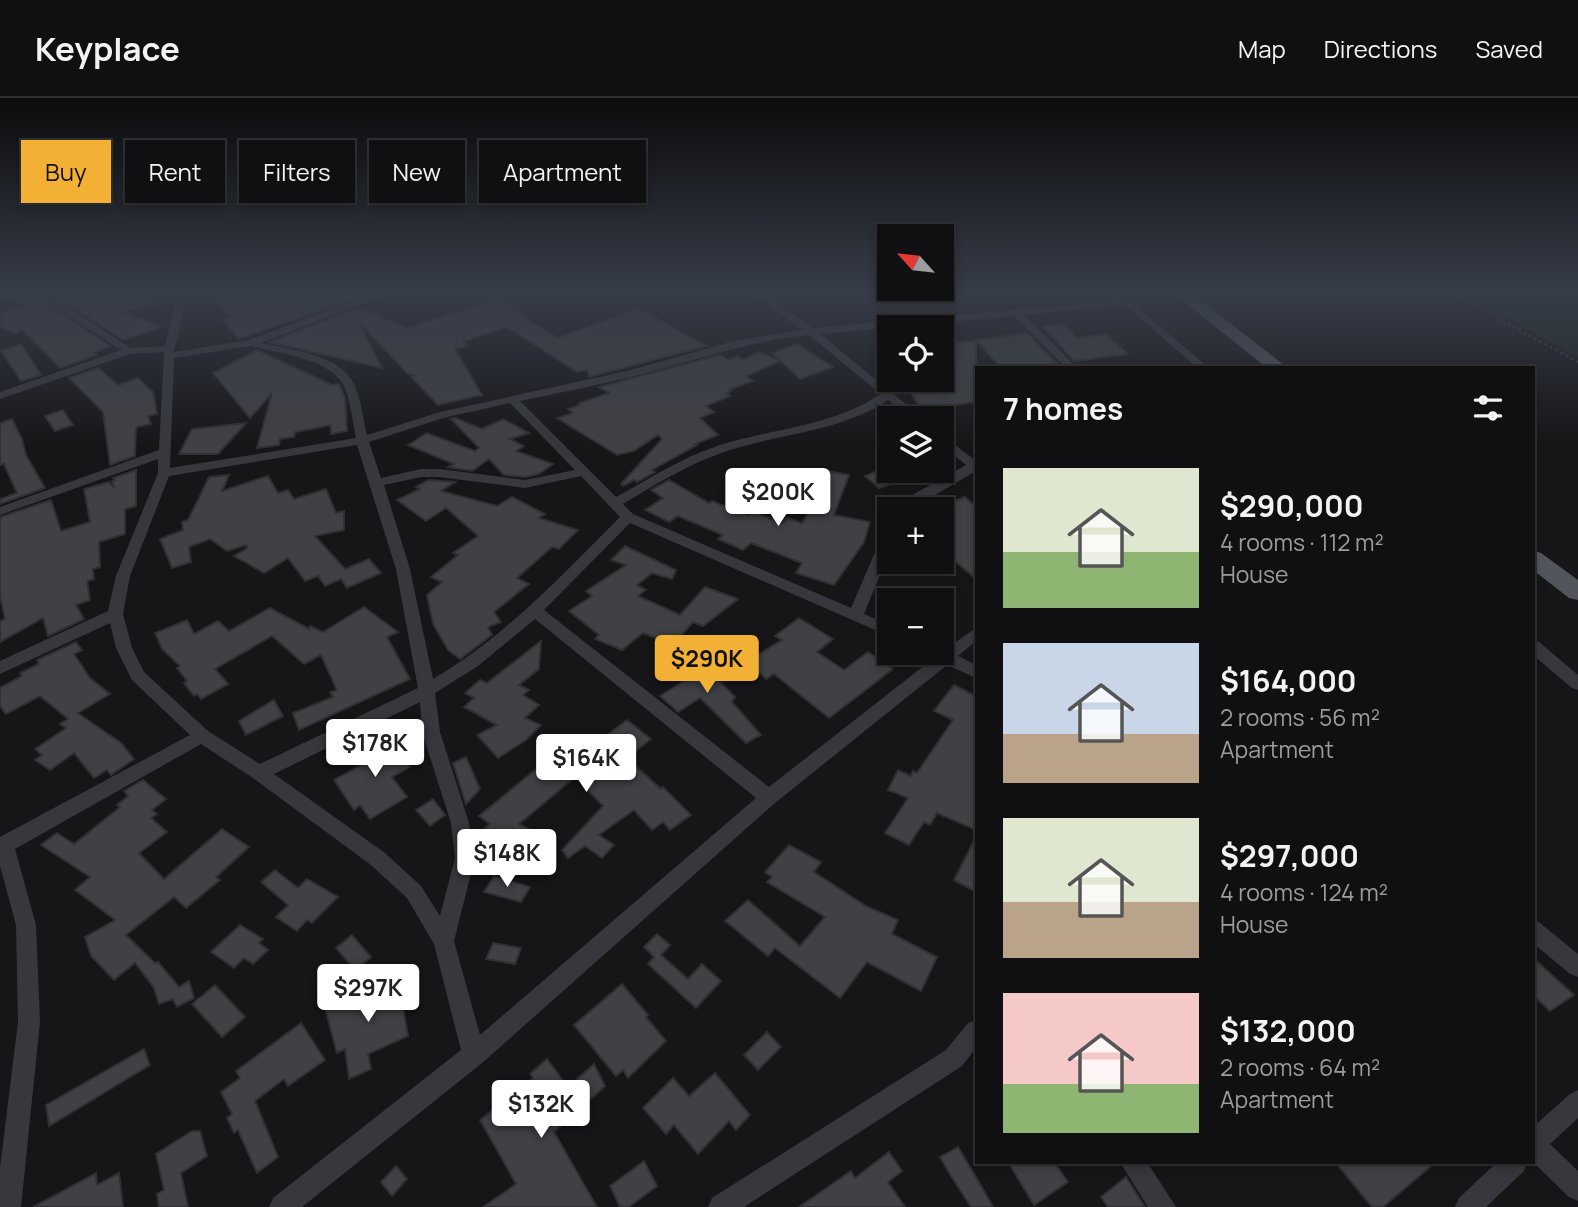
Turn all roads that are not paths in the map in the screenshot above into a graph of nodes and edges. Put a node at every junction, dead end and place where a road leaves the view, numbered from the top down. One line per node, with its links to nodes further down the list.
1 (118, 344): 10 (street)
2 (171, 344): 11 (street)
3 (244, 344): 11 (street)
4 (254, 344): 19 (street)
5 (735, 344): 17 (street)
6 (826, 344): 15 (street)
7 (1048, 344): 12 (street)
8 (1176, 344): 13 (street)
9 (1247, 344): 14 (main road)
10 (129, 351): 11 (street); 16 (street)
11 (169, 352): 21 (street)
12 (1071, 366)
13 (1202, 366)
14 (1276, 366)
15 (888, 395): 18 (street); 28 (street)
16 (0, 396)
17 (512, 399): 19 (street); 24 (street)
18 (901, 406)
19 (363, 440): 25 (street); 26 (street)
20 (954, 449): 22 (street)
21 (163, 453): 25 (street); 29 (street)
22 (975, 465)
23 (975, 467): 27 (street)
24 (582, 472): 26 (street); 28 (street)
25 (164, 473): 35 (street)
26 (377, 483): 46 (street)
27 (919, 497)
28 (615, 503): 30 (street)
29 (0, 511)
30 (628, 517): 34 (street); 36 (street)
31 (1535, 560): 33 (main road)
32 (877, 565): 36 (street)
33 (1578, 592)
34 (535, 611): 46 (street); 49 (street)
35 (115, 614): 43 (street); 47 (street)
36 (855, 617): 37 (street)
37 (877, 626)
38 (975, 634): 39 (street)
39 (954, 647)
40 (1535, 648): 45 (street)
41 (954, 661): 44 (street)
42 (930, 665): 49 (street)
43 (0, 668)
44 (975, 672)
45 (1578, 684)
46 (427, 691): 48 (street); 52 (street)
47 (202, 736): 48 (street); 50 (street)
48 (259, 773): 52 (street)
49 (769, 798): 55 (street)
50 (2, 846): 63 (street)
51 (1535, 932): 53 (street)
52 (444, 941): 55 (street)
53 (1578, 967)
54 (975, 1032): 62 (street)
55 (474, 1055): 64 (street)
56 (1578, 1102): 57 (street)
57 (1535, 1142)
58 (1535, 1146): 61 (street)
59 (1133, 1164): 65 (street)
60 (1513, 1164): 66 (street)
61 (1578, 1188)
62 (729, 1205)
63 (8, 1207)
64 (282, 1207)
65 (1163, 1207)
66 (1468, 1207)

